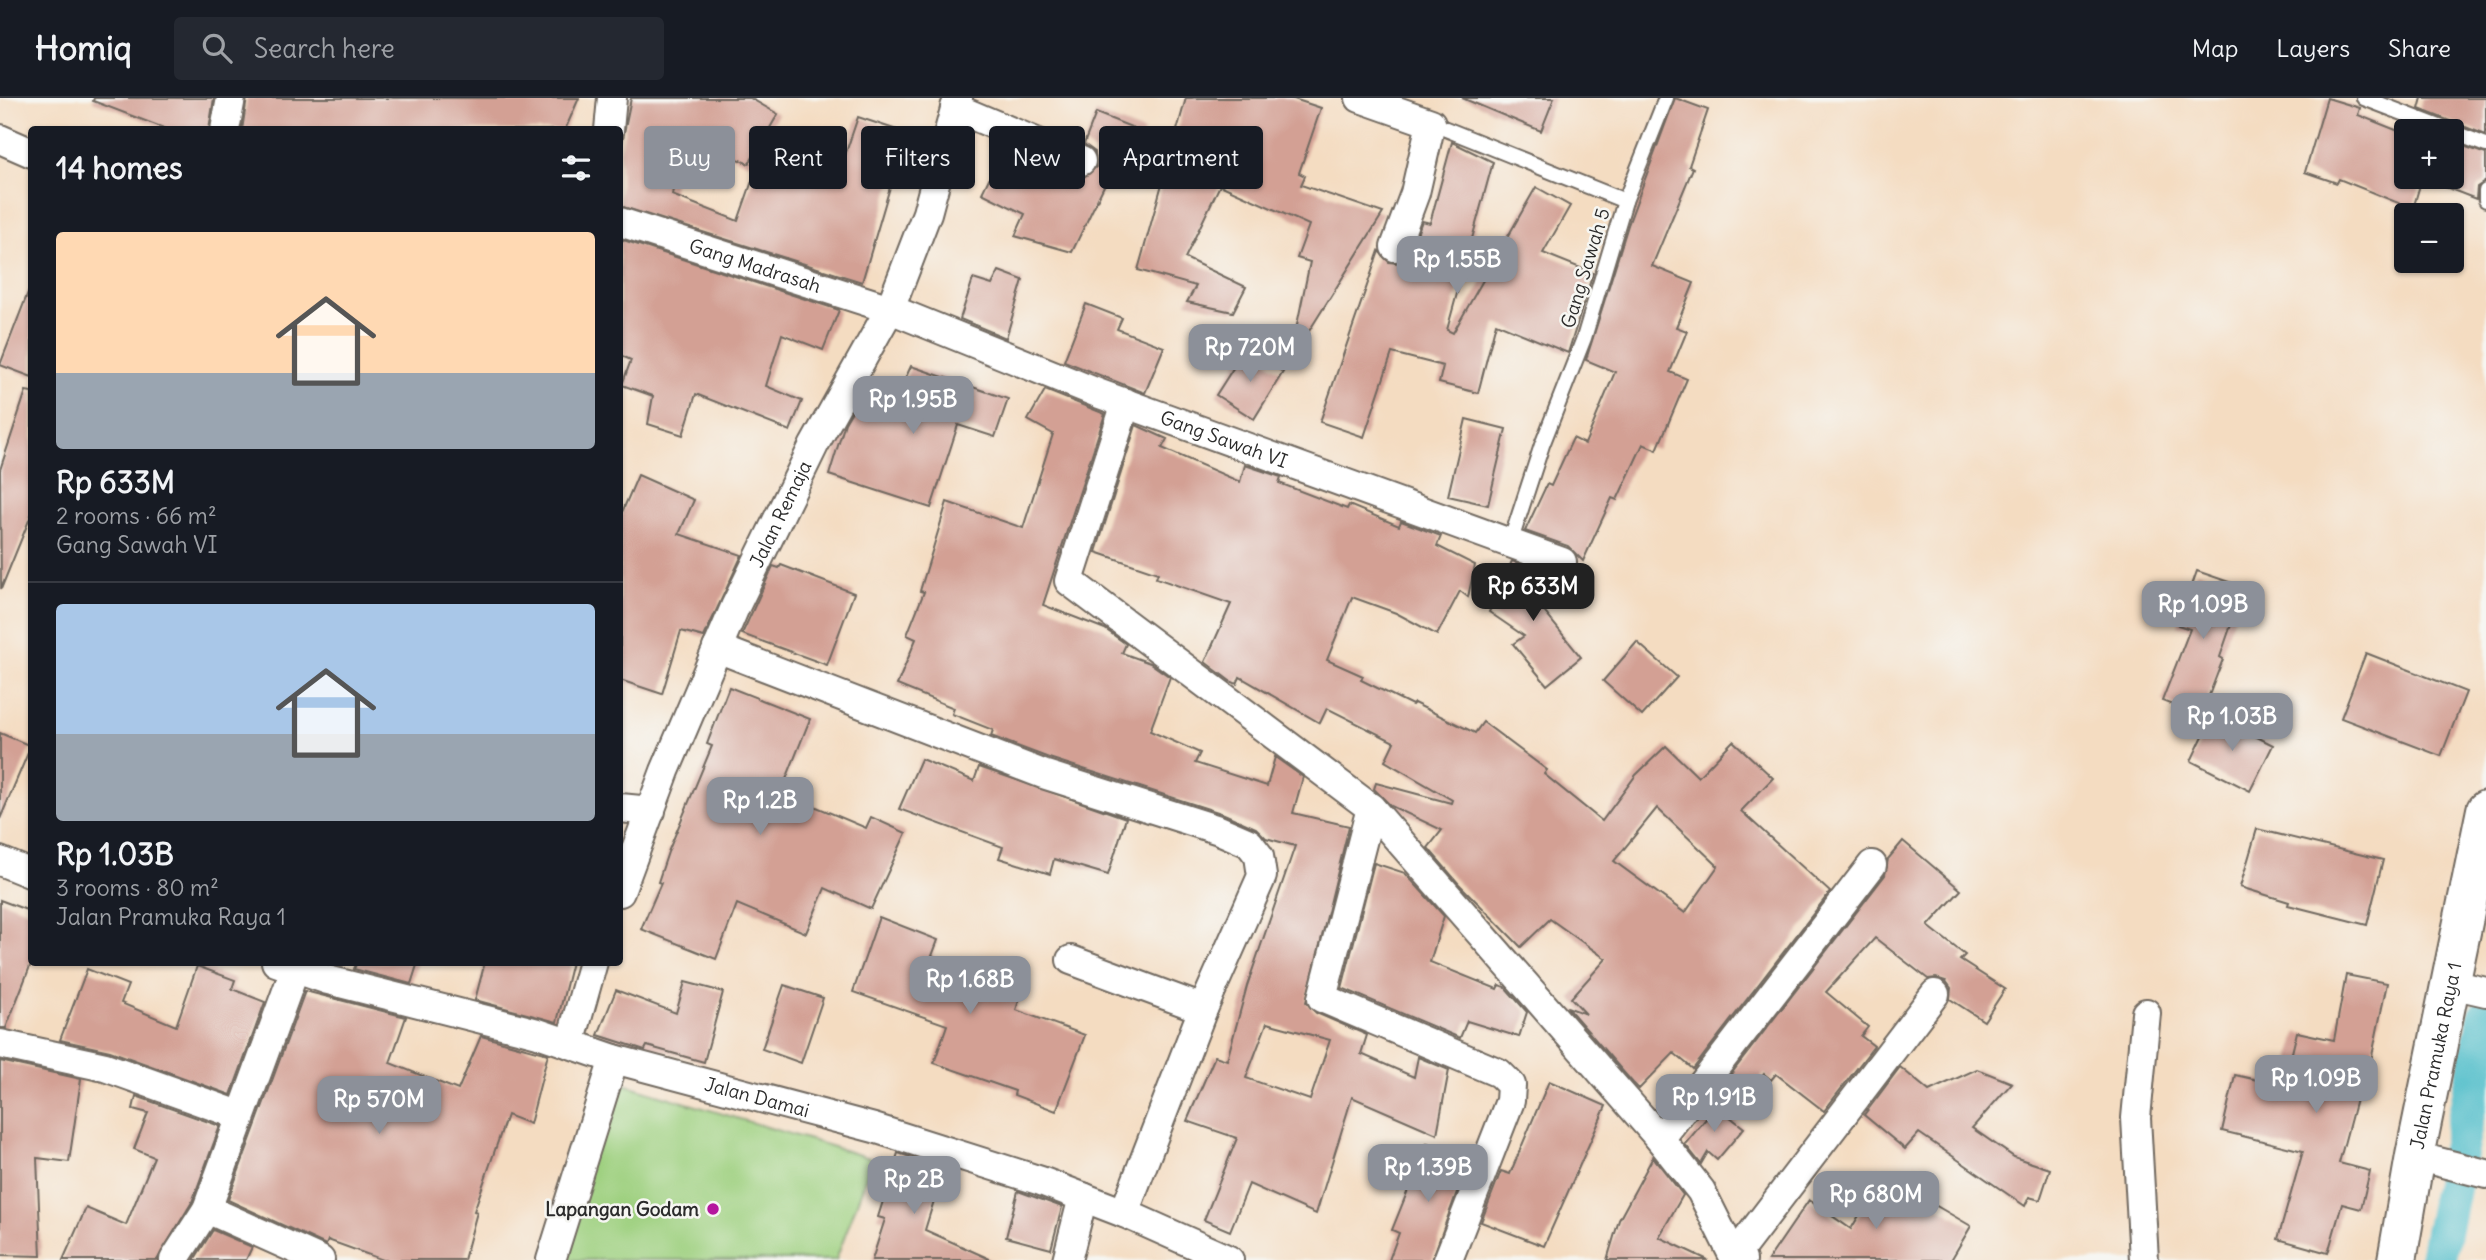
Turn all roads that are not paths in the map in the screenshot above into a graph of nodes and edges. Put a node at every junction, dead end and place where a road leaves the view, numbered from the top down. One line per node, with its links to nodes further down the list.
1 (231, 98): 9 (street)
2 (612, 98): 10 (street)
3 (1360, 98): 8 (street)
4 (1666, 98): 18 (lane)
5 (2364, 98): 7 (lane)
6 (956, 103): 11 (street); 21 (street, Jalan Remaja)
7 (2418, 119)
8 (1431, 123): 18 (lane, Gang Sawah 5); 20 (street)
9 (226, 126)
10 (609, 126)
11 (1006, 126)
12 (2464, 137): 14 (lane)
13 (0, 139): 15 (street)
14 (2486, 145)
15 (28, 151)
16 (2486, 191): 17 (lane)
17 (2486, 200)
18 (1625, 201): 23 (lane, Gang Sawah 5)
19 (623, 223): 21 (street, Gang Madrasah)
20 (1395, 247)
21 (890, 309): 22 (street, Gang Sawah VI); 25 (street, Jalan Remaja)
22 (1126, 403): 23 (street, Gang Sawah VI); 27 (street)
23 (1510, 542): 24 (street, Gang Sawah VI)
24 (1562, 562)
25 (717, 649): 29 (street, Jalan Remaja); 39 (street)
26 (623, 808): 29 (street)
27 (1371, 808): 45 (street); 57 (street)
28 (2486, 810): 37 (main road, Jalan Pramuka Raya 1)
29 (650, 811): 33 (street, Jalan Remaja)
30 (0, 861): 32 (street)
31 (1872, 865): 45 (street)
32 (28, 872)
33 (623, 884)
34 (1071, 960): 39 (street)
35 (286, 966): 42 (street, Jalan Damai); 44 (street)
36 (592, 966): 42 (street)
37 (2473, 989): 46 (main road, Jalan Pramuka Raya 1)
38 (1935, 994): 51 (street)
39 (1203, 1009): 50 (street)
40 (2146, 1013): 58 (street)
41 (0, 1044): 44 (street)
42 (570, 1044): 43 (street, Jalan Damai)
43 (614, 1059): 48 (street, Jalan Damai); 54 (street)
44 (239, 1115): 49 (street)
45 (1660, 1139): 51 (street)
46 (2427, 1159): 47 (street); 59 (main road, Jalan Pramuka Raya 1)
47 (2481, 1173)
48 (1083, 1197): 50 (street, Jalan Damai); 55 (street)
49 (207, 1209): 52 (street); 53 (street)
50 (1124, 1213): 56 (street, Jalan Damai)
51 (1738, 1258)
52 (174, 1260)
53 (320, 1260)
54 (551, 1260)
55 (1067, 1260)
56 (1229, 1260)
57 (1448, 1260)
58 (2144, 1260)
59 (2397, 1260)

